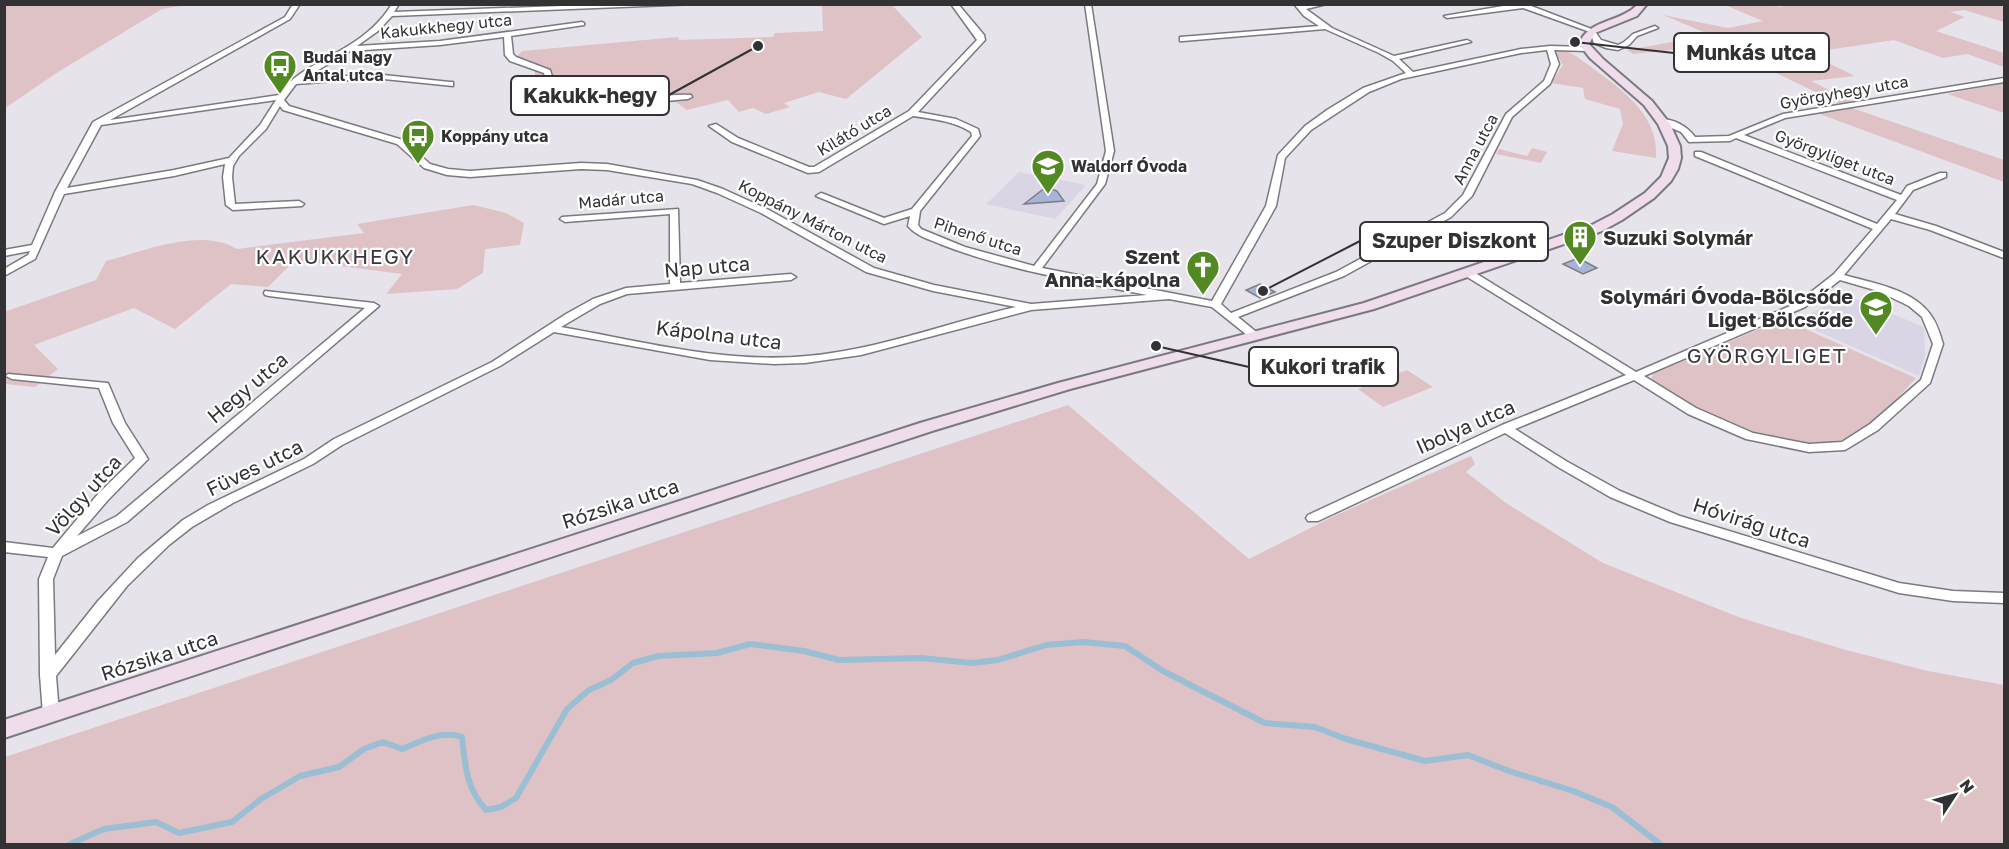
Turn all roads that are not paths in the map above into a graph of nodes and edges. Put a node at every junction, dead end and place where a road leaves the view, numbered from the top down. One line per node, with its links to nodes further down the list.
1 (297, 4): 33 (street)
2 (396, 4): 10 (street)
3 (693, 4): 10 (street)
4 (954, 4): 31 (street)
5 (1088, 4): 50 (street)
6 (1324, 4): 9 (street)
7 (1643, 4): 15 (main road)
8 (1521, 5): 11 (street); 15 (street)
9 (1298, 6): 13 (street)
10 (391, 14): 21 (street)
11 (1447, 16)
12 (582, 24): 16 (street, Kakukkhegy utca)
13 (1328, 27): 17 (street); 23 (street)
14 (1655, 28): 19 (street)
15 (1592, 30): 19 (street); 22 (main road)
16 (507, 34): 21 (street, Kakukkhegy utca); 29 (street)
17 (1183, 39)
18 (1467, 42): 23 (street)
19 (1623, 47): 24 (street)
20 (1550, 48): 22 (street); 25 (street); 60 (street, Anna utca)
21 (349, 49): 27 (street)
22 (1587, 49): 32 (main road, Rózsika utca)
23 (1393, 58): 25 (street)
24 (1623, 58)
25 (1411, 74): 58 (street)
26 (2004, 80): 35 (street, Györgyhegy utca)
27 (294, 82): 28 (street); 30 (street)
28 (450, 84)
29 (688, 97)
30 (280, 99): 33 (street); 37 (street); 59 (street, Koppány Márton utca)
31 (912, 113): 34 (street, Kilátó utca); 43 (street, Pihenő utca)
32 (1663, 121): 35 (street, Györgyhegy utca); 52 (main road, Rózsika utca)
33 (96, 124): 39 (street)
34 (713, 126)
35 (1738, 136): 41 (street, Györgyliget utca)
36 (1698, 154): 46 (street)
37 (231, 160): 39 (street); 42 (street)
38 (1942, 175): 41 (street)
39 (60, 192): 47 (street)
40 (821, 195): 43 (street)
41 (1903, 199): 44 (street, Györgyliget utca)
42 (298, 204)
43 (915, 211): 50 (street, Pihenő utca)
44 (1891, 216): 46 (street, Ibolya utca); 49 (street)
45 (565, 219): 55 (street, Madár utca)
46 (1879, 228): 53 (street, Ibolya utca)
47 (37, 247): 48 (street); 51 (street)
48 (4, 253)
49 (2004, 255)
50 (1036, 270): 57 (street, Pihenő utca)
51 (4, 273)
52 (1468, 273): 62 (main road, Rózsika utca); 64 (street)
53 (1838, 276): 64 (street, Ibolya utca); 64 (street)
54 (791, 277): 55 (street, Nap utca)
55 (675, 286): 61 (street, Nap utca)
56 (269, 292): 68 (street, Hegy utca)
57 (1170, 296): 58 (street, Pihenő utca); 59 (street, Koppány Márton utca)
58 (1215, 305): 60 (street)
59 (1031, 307): 61 (street, Kápolna utca)
60 (1232, 316): 62 (street)
61 (552, 328): 70 (street, Füves utca)
62 (1256, 337): 71 (main road, Rózsika utca)
63 (12, 376): 68 (street, Völgy utca)
64 (1635, 376): 65 (street, Ibolya utca)
65 (1506, 428): 66 (street, Ibolya utca); 69 (street, Hóvirág utca)
66 (1313, 518)
67 (4, 547): 68 (street, Völgy utca)
68 (56, 554): 70 (street, Völgy utca)
69 (2004, 598)
70 (48, 675): 71 (street)
71 (51, 714): 72 (main road, Rózsika utca)
72 (4, 729)

